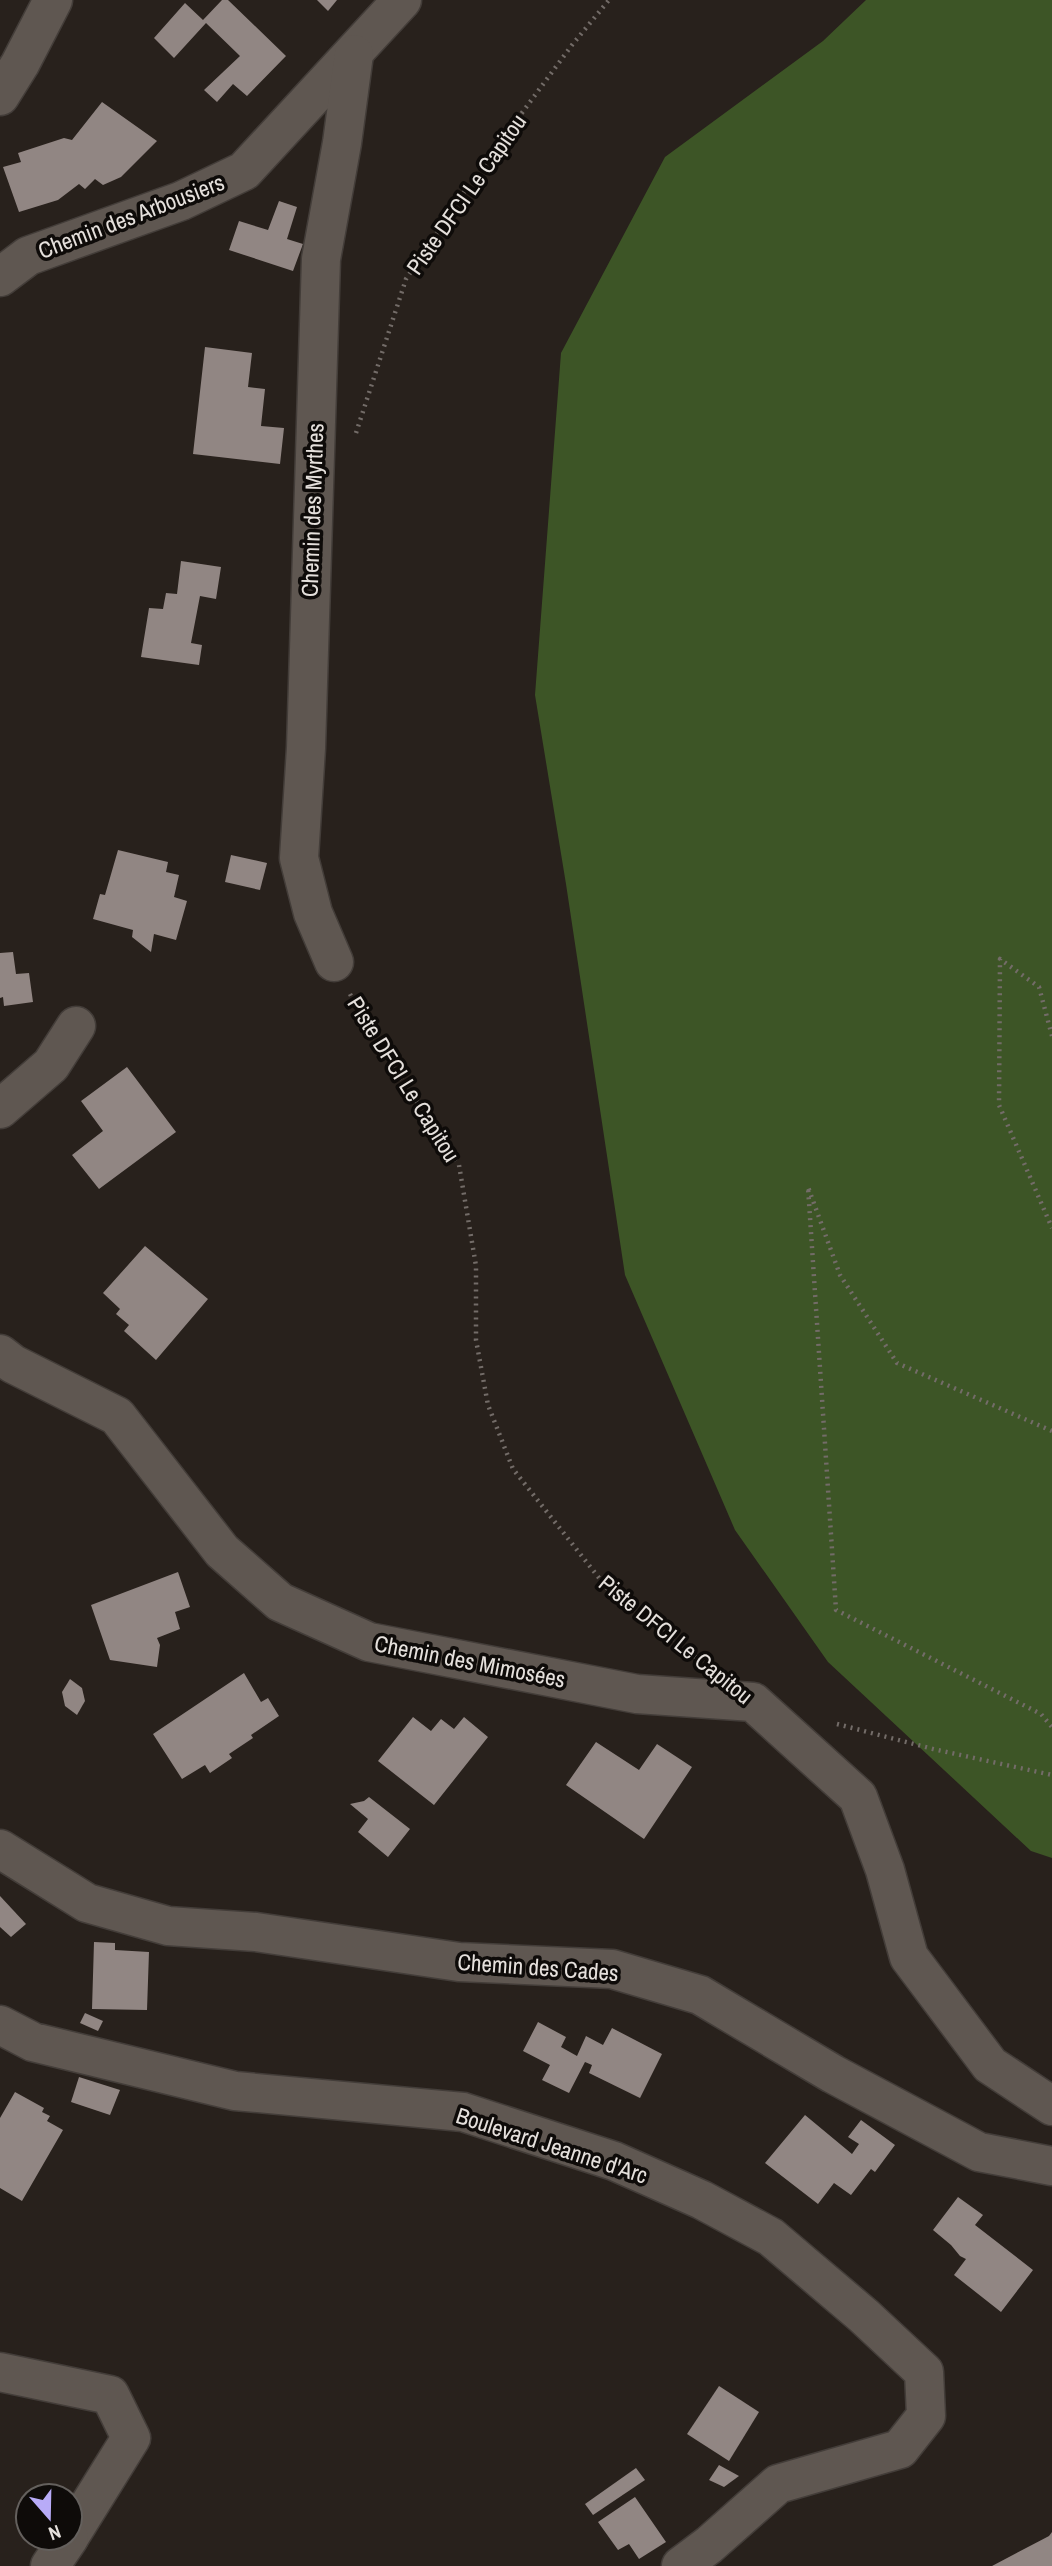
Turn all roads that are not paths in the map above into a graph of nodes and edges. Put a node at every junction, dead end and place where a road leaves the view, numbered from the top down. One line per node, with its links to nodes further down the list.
1 (53, 0): 4 (street)
2 (402, 0): 3 (street, Chemin des Arbousiers)
3 (354, 54): 5 (street, Chemin des Arbousiers); 6 (street, Chemin des Myrthes)
4 (0, 96)
5 (0, 277)
6 (334, 962)
7 (76, 1026): 8 (street)
8 (0, 1109)
9 (0, 1354): 10 (street, Chemin des Mimosées)
10 (753, 1702): 13 (street, Piste DFCI Le Capitou)
11 (0, 1849): 14 (street, Chemin des Cades)
12 (0, 2025): 17 (street, Boulevard Jeanne d'Arc)
13 (1052, 2106)
14 (1052, 2166)
15 (0, 2372): 16 (street)
16 (84, 2513)
17 (681, 2566)

